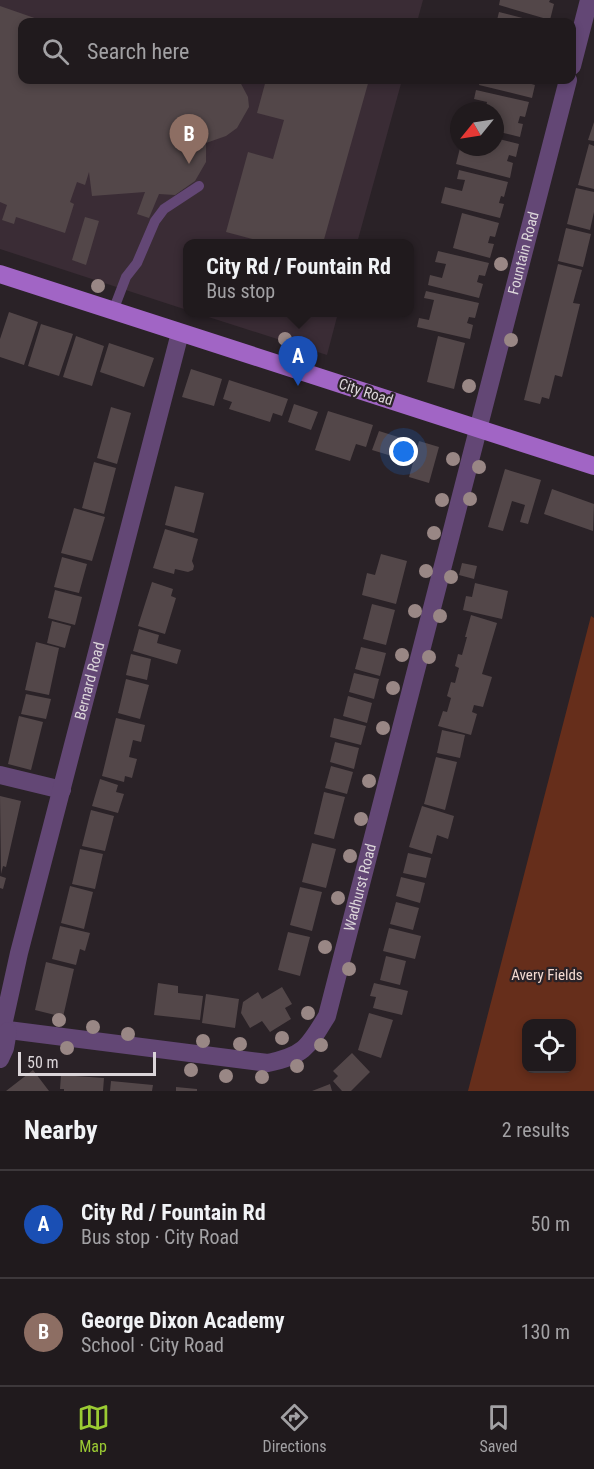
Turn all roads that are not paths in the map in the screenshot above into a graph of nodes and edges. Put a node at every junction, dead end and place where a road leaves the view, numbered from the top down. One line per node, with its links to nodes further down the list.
1 (589, 0): 2 (street)
2 (576, 50)
3 (567, 84): 8 (street, Fountain Road)
4 (199, 186): 6 (lane)
5 (0, 274): 6 (main road, City Road)
6 (113, 311): 7 (main road, City Road)
7 (180, 333): 8 (main road, City Road); 11 (street, Bernard Road)
8 (479, 428): 9 (main road, City Road); 12 (street, Wadhurst Road)
9 (594, 466)
10 (0, 776): 11 (street)
11 (62, 790): 12 (street, Bernard Road)
12 (4, 1030): 13 (street, Bernard Road)
13 (0, 1059)

